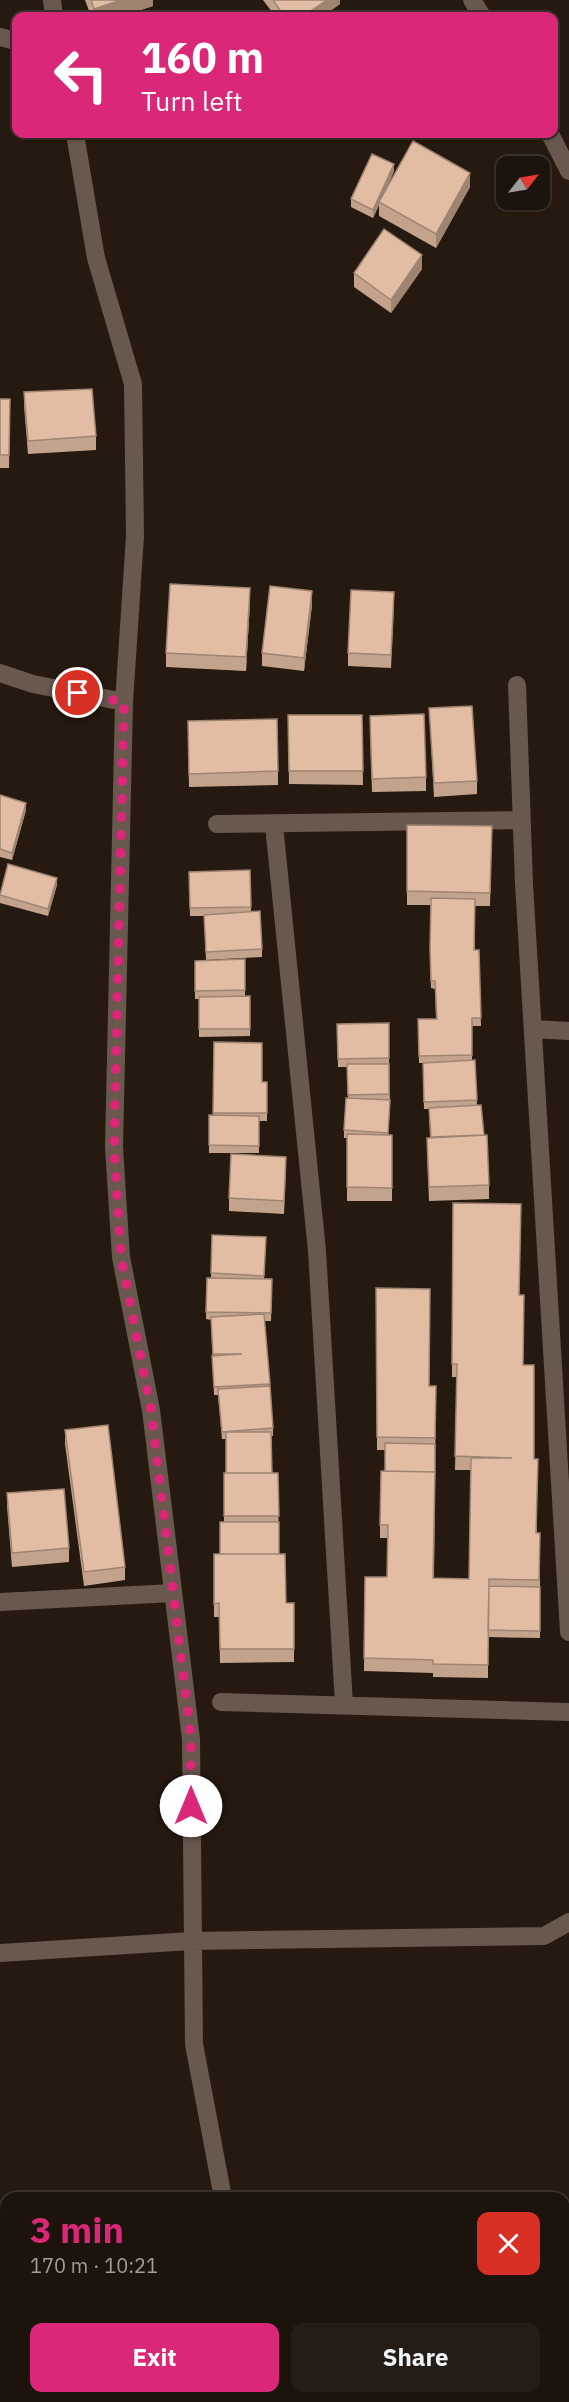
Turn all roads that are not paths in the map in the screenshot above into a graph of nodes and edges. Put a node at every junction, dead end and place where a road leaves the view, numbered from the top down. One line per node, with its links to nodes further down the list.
1 (76, 138): 6 (street)
2 (552, 138): 3 (street)
3 (569, 171)
4 (0, 673): 6 (street)
5 (517, 685): 7 (street)
6 (124, 702): 12 (street)
7 (521, 820): 9 (street); 10 (street)
8 (217, 824): 9 (street)
9 (274, 825): 16 (street)
10 (533, 1029): 11 (street); 14 (street)
11 (569, 1031)
12 (173, 1593): 13 (street); 19 (street)
13 (0, 1602)
14 (569, 1632)
15 (221, 1702): 16 (street)
16 (344, 1704): 17 (street)
17 (569, 1712)
18 (569, 1922): 19 (street)
19 (191, 1941): 20 (street); 21 (street)
20 (0, 1953)
21 (222, 2192)

